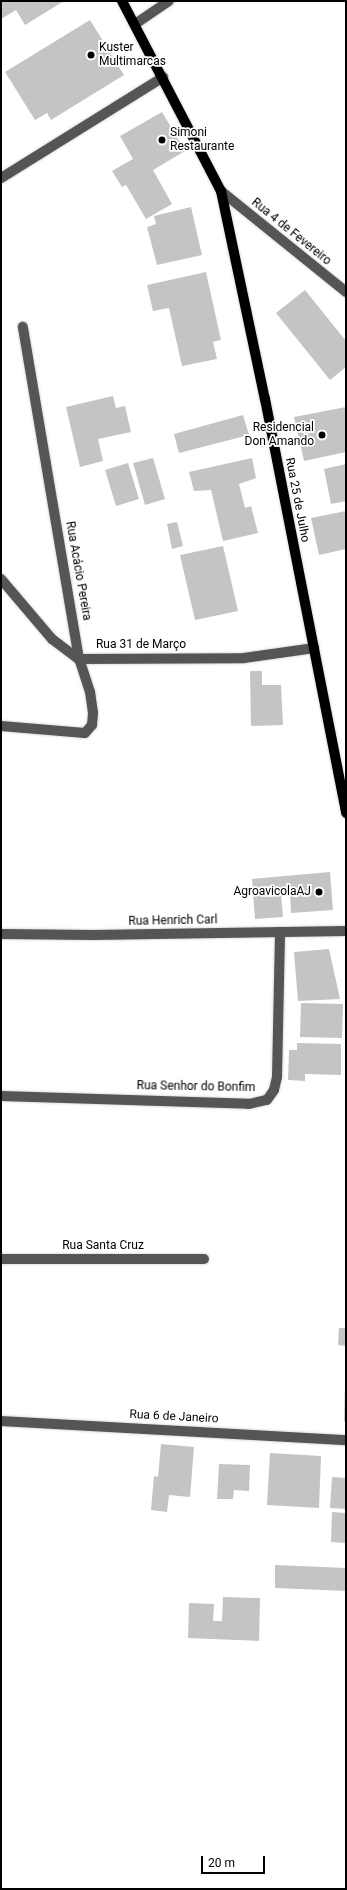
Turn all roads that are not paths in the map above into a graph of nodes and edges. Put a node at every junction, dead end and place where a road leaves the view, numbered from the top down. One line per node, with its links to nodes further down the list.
1 (122, 1): 3 (main road, Rua 25 de Julho)
2 (169, 1): 3 (street)
3 (135, 24): 4 (main road, Rua 25 de Julho)
4 (163, 77): 5 (street); 6 (main road, Rua 25 de Julho)
5 (1, 178)
6 (221, 191): 7 (street, Rua 4 de Fevereiro); 10 (main road, Rua 25 de Julho)
7 (346, 292)
8 (23, 327): 11 (street, Rua Acácio Pereira)
9 (1, 579): 11 (street, Rua 31 de Março)
10 (314, 648): 11 (street, Rua 31 de Março); 13 (main road, Rua 25 de Julho)
11 (79, 658): 12 (street, Rua Acácio Pereira)
12 (1, 726)
13 (346, 814)
14 (346, 931): 15 (street, Rua Henrich Carl)
15 (280, 932): 16 (street, Rua Henrich Carl); 17 (street, Rua Senhor do Bonfim)
16 (1, 934)
17 (1, 1096)
18 (1, 1259): 19 (street, Rua Santa Cruz)
19 (204, 1259)
20 (1, 1421): 21 (street, Rua 6 de Janeiro)
21 (346, 1440)

